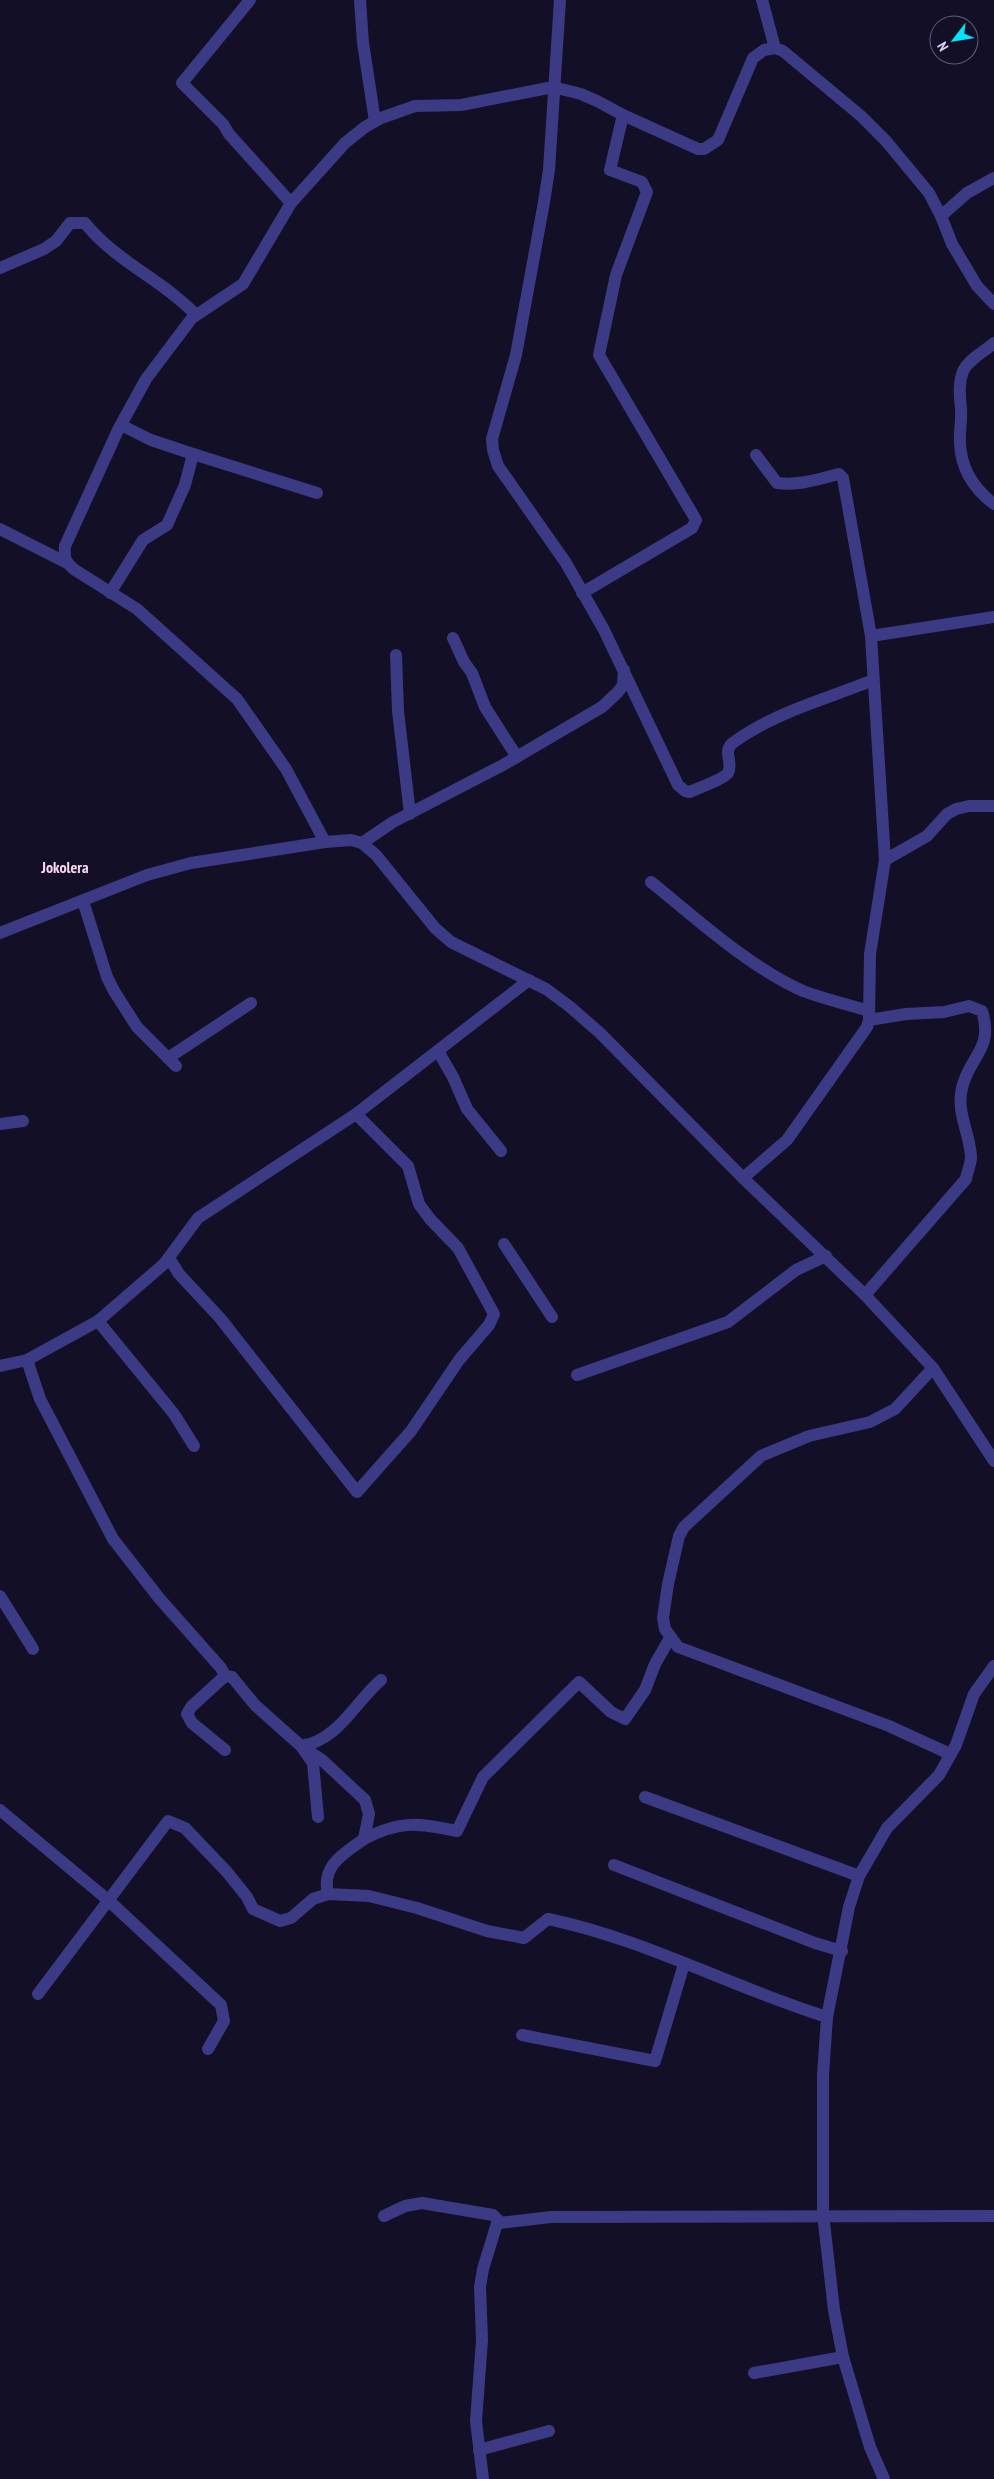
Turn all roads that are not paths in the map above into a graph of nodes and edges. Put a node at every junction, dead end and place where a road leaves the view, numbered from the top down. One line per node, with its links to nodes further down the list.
1 (250, 0): 10 (street)
2 (360, 0): 8 (street)
3 (560, 0): 6 (street)
4 (762, 0): 5 (street)
5 (775, 48): 7 (street); 11 (street)
6 (552, 87): 7 (street); 8 (street); 23 (street)
7 (623, 115): 23 (street)
8 (375, 121): 10 (street)
9 (994, 178): 11 (street)
10 (291, 203): 14 (street)
11 (941, 216): 13 (street)
12 (0, 268): 14 (street)
13 (994, 304)
14 (196, 315): 16 (street)
15 (994, 343): 20 (street)
16 (121, 425): 17 (street); 22 (street)
17 (193, 454): 19 (street); 24 (street)
18 (756, 455): 26 (street)
19 (317, 493)
20 (994, 504)
21 (0, 529): 22 (street)
22 (65, 562): 24 (street)
23 (582, 592): 29 (street)
24 (110, 593): 34 (street)
25 (994, 617): 26 (street)
26 (871, 636): 30 (street)
27 (453, 638): 31 (street)
28 (396, 655): 33 (street)
29 (624, 670): 30 (street); 31 (street)
30 (873, 680): 36 (street)
31 (516, 757): 33 (street)
32 (994, 806): 36 (street)
33 (410, 814): 35 (street)
34 (325, 842): 35 (street); 38 (street)
35 (362, 843): 40 (street)
36 (885, 860): 42 (street)
37 (651, 882): 42 (street)
38 (83, 901): 39 (street); 41 (street)
39 (0, 933)
40 (529, 980): 44 (street); 49 (street)
41 (250, 1003)
42 (869, 1016): 43 (street); 49 (street)
43 (990, 1032): 53 (street)
44 (438, 1051): 45 (street); 48 (street)
45 (356, 1114): 52 (street); 52 (street)
46 (23, 1121): 47 (street)
47 (0, 1124)
48 (501, 1151)
49 (743, 1178): 51 (street)
50 (504, 1244): 54 (street)
51 (826, 1256): 53 (street); 60 (street)
52 (169, 1258): 55 (street)
53 (865, 1296): 59 (street)
54 (552, 1317)
55 (98, 1321): 56 (street); 61 (street)
56 (27, 1360): 58 (street); 68 (street)
57 (261, 1362): 62 (street)
58 (0, 1366)
59 (933, 1368): 63 (street); 65 (street)
60 (577, 1375)
61 (194, 1446)
62 (318, 1449)
63 (994, 1461)
64 (0, 1596): 66 (street)
65 (670, 1638): 72 (street); 76 (street)
66 (33, 1649)
67 (994, 1666): 72 (street)
68 (225, 1676): 70 (street); 71 (street)
69 (381, 1680): 70 (street)
70 (301, 1746): 75 (street); 76 (street)
71 (226, 1750)
72 (950, 1754): 78 (street)
73 (644, 1797): 78 (street)
74 (0, 1810): 80 (street)
75 (318, 1817)
76 (364, 1839): 79 (street)
77 (614, 1865): 81 (street)
78 (859, 1876): 81 (street)
79 (328, 1894): 80 (street); 82 (street)
80 (108, 1900): 83 (street); 86 (street)
81 (842, 1950): 84 (street)
82 (684, 1964): 84 (street); 85 (street)
83 (38, 1994)
84 (827, 2016): 90 (street)
85 (522, 2035)
86 (208, 2049)
87 (384, 2216): 89 (street)
88 (994, 2216): 89 (street)
89 (499, 2222): 93 (street)
90 (843, 2357): 91 (street); 95 (street)
91 (754, 2373)
92 (549, 2431): 93 (street)
93 (479, 2450): 94 (street)
94 (483, 2479)
95 (884, 2479)

